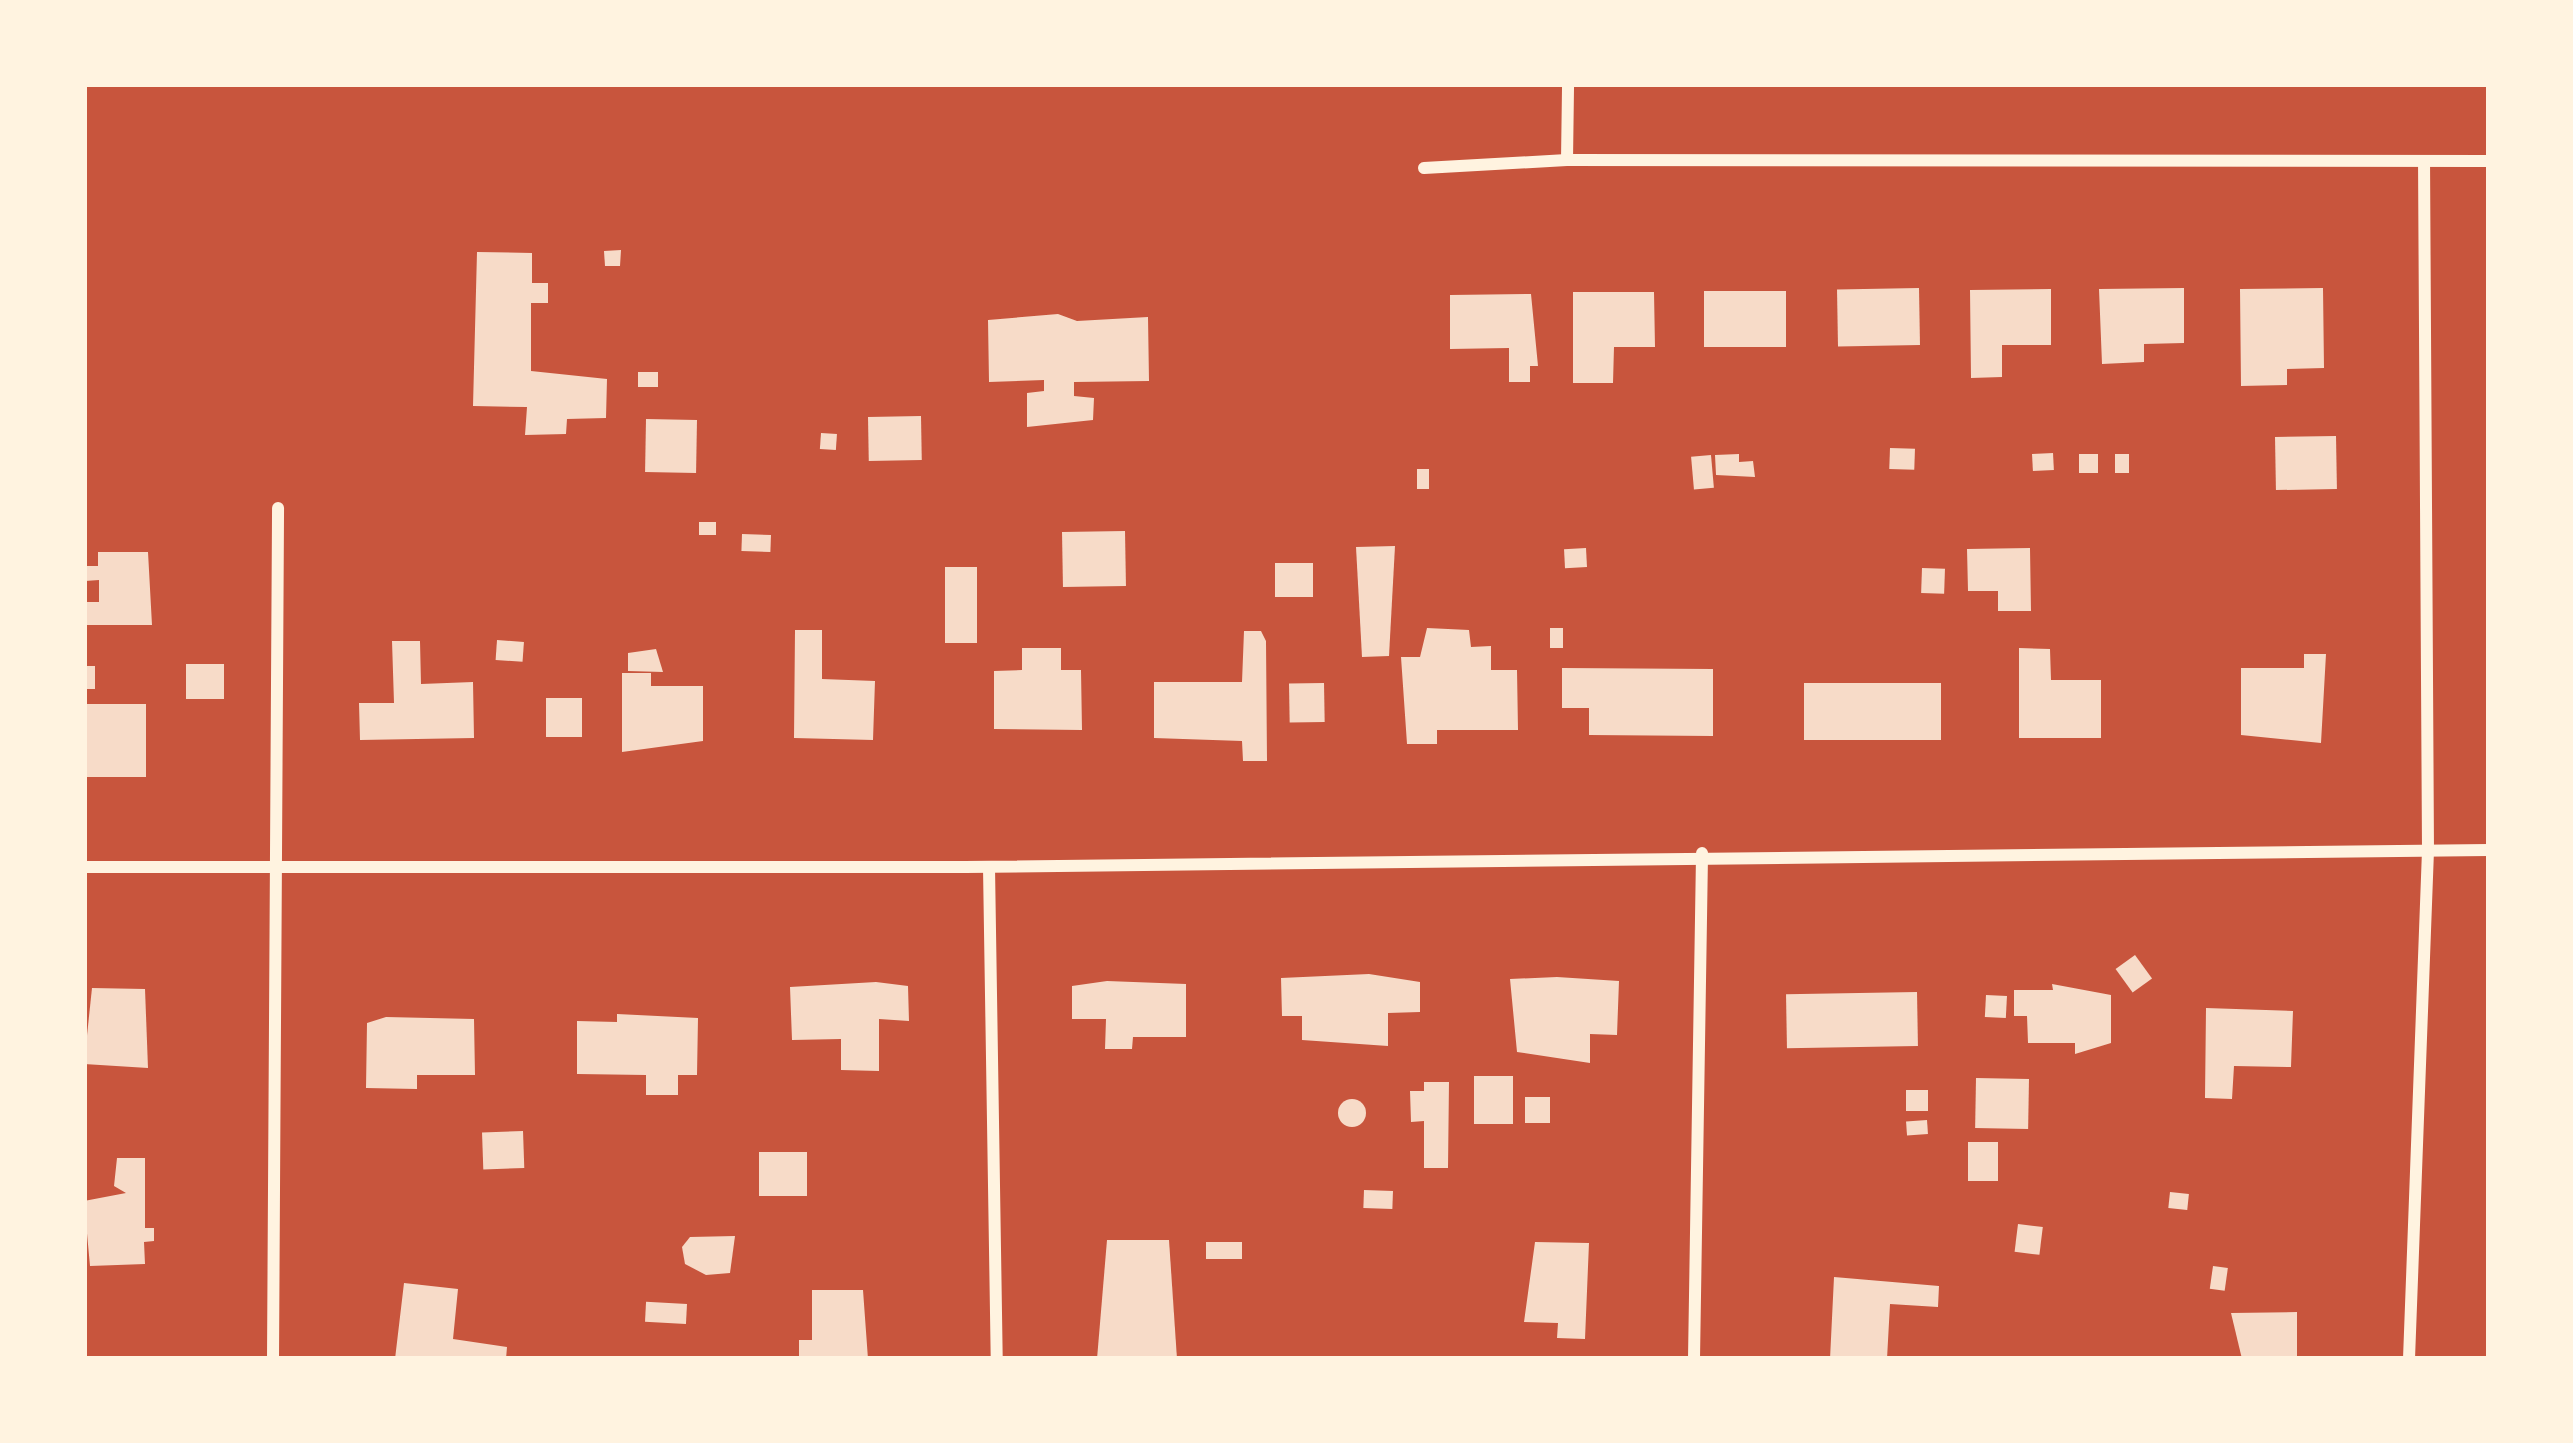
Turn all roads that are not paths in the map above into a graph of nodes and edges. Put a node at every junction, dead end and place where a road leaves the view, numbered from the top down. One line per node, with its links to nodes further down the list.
1 (1568, 84): 2 (street)
2 (1567, 160): 4 (street); 5 (street)
3 (2489, 161): 4 (street)
4 (2424, 164): 8 (street)
5 (1424, 168)
6 (278, 508): 12 (street)
7 (2489, 850): 8 (street)
8 (2428, 851): 9 (street); 16 (street)
9 (1702, 853): 11 (street); 15 (street)
10 (84, 867): 12 (street)
11 (989, 867): 12 (street); 14 (street)
12 (277, 870): 13 (street)
13 (273, 1359)
14 (998, 1359)
15 (1694, 1359)
16 (2409, 1359)

